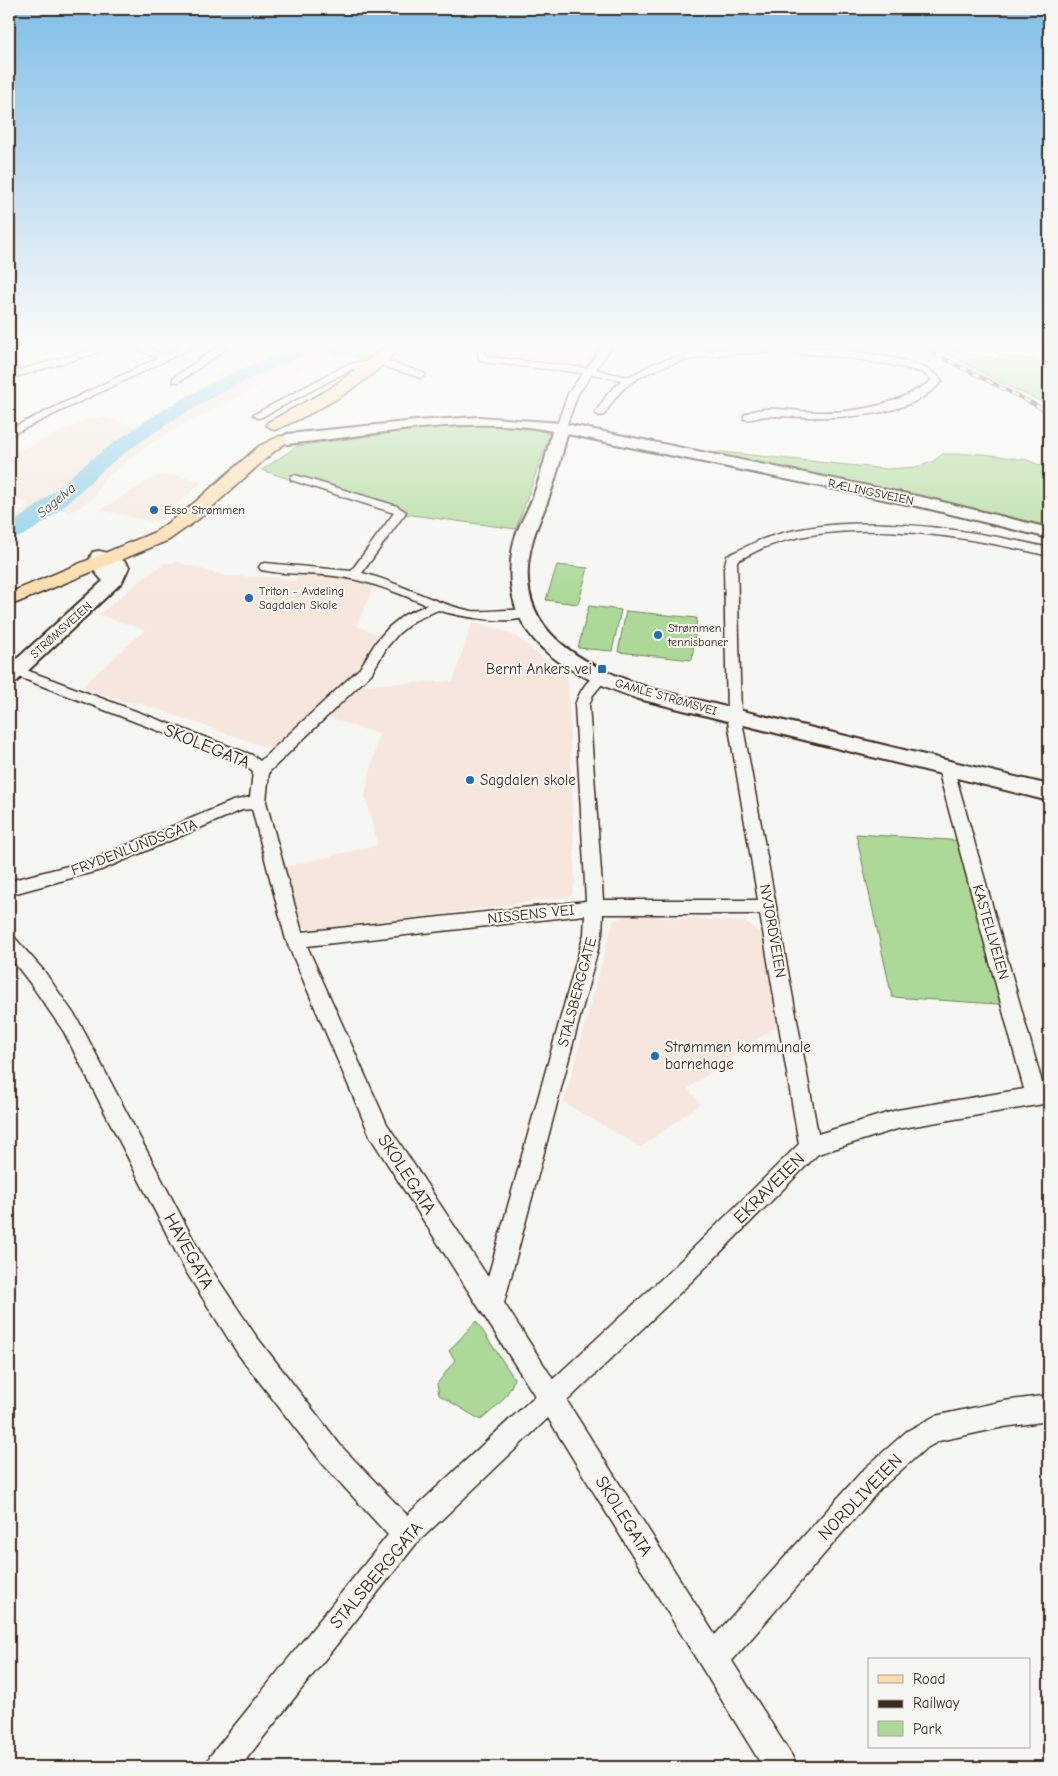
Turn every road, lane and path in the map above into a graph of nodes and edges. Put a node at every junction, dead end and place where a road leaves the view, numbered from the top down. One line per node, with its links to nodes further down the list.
1 (279, 431): 5 (main road)
2 (364, 431): 5 (main road, RÆLINGSVEIEN)
3 (560, 431): 15 (main road, GAMLE STRØMSVEI)
4 (580, 431): 7 (main road, RÆLINGSVEIEN)
5 (276, 433): 9 (main road)
6 (295, 478): 11 (street)
7 (1049, 533)
8 (1049, 552): 18 (street, NYJORDVEIEN)
9 (103, 560): 12 (main road); 13 (main road); 16 (main road, STRØMSVEIEN)
10 (266, 567): 11 (street)
11 (354, 575): 14 (street)
12 (9, 592)
13 (9, 600)
14 (438, 605): 15 (street); 20 (street)
15 (526, 613): 17 (main road, GAMLE STRØMSVEI)
16 (12, 674): 20 (street, SKOLEGATA)
17 (600, 678): 18 (main road, GAMLE STRØMSVEI); 24 (street, STALSBERGGATE)
18 (734, 716): 19 (main road, GAMLE STRØMSVEI); 25 (street, NYJORDVEIEN)
19 (949, 768): 21 (main road, GAMLE STRØMSVEI); 28 (street, KASTELLVEIEN)
20 (261, 770): 22 (street, SKOLEGATA)
21 (1049, 793)
22 (258, 802): 23 (street, FRYDENLUNDSGATA); 26 (street, SKOLEGATA)
23 (9, 888)
24 (595, 907): 25 (street, NISSENS VEI); 26 (street, NISSENS VEI); 30 (street, STALSBERGGATE)
25 (768, 908): 29 (street, NYJORDVEIEN)
26 (295, 940): 30 (street, SKOLEGATA)
27 (9, 943): 33 (street, HAVEGATA)
28 (1043, 1095): 29 (street, EKRAVEIEN)
29 (810, 1147): 31 (street, EKRAVEIEN)
30 (492, 1305): 31 (street, SKOLEGATA)
31 (551, 1400): 33 (street, STALSBERGGATA); 34 (street, SKOLEGATA)
32 (1049, 1408): 34 (street, NORDLIVEIEN)
33 (406, 1534): 35 (street, STALSBERGGATA)
34 (714, 1659): 36 (street, SKOLEGATA)
35 (221, 1767)
36 (781, 1767)

